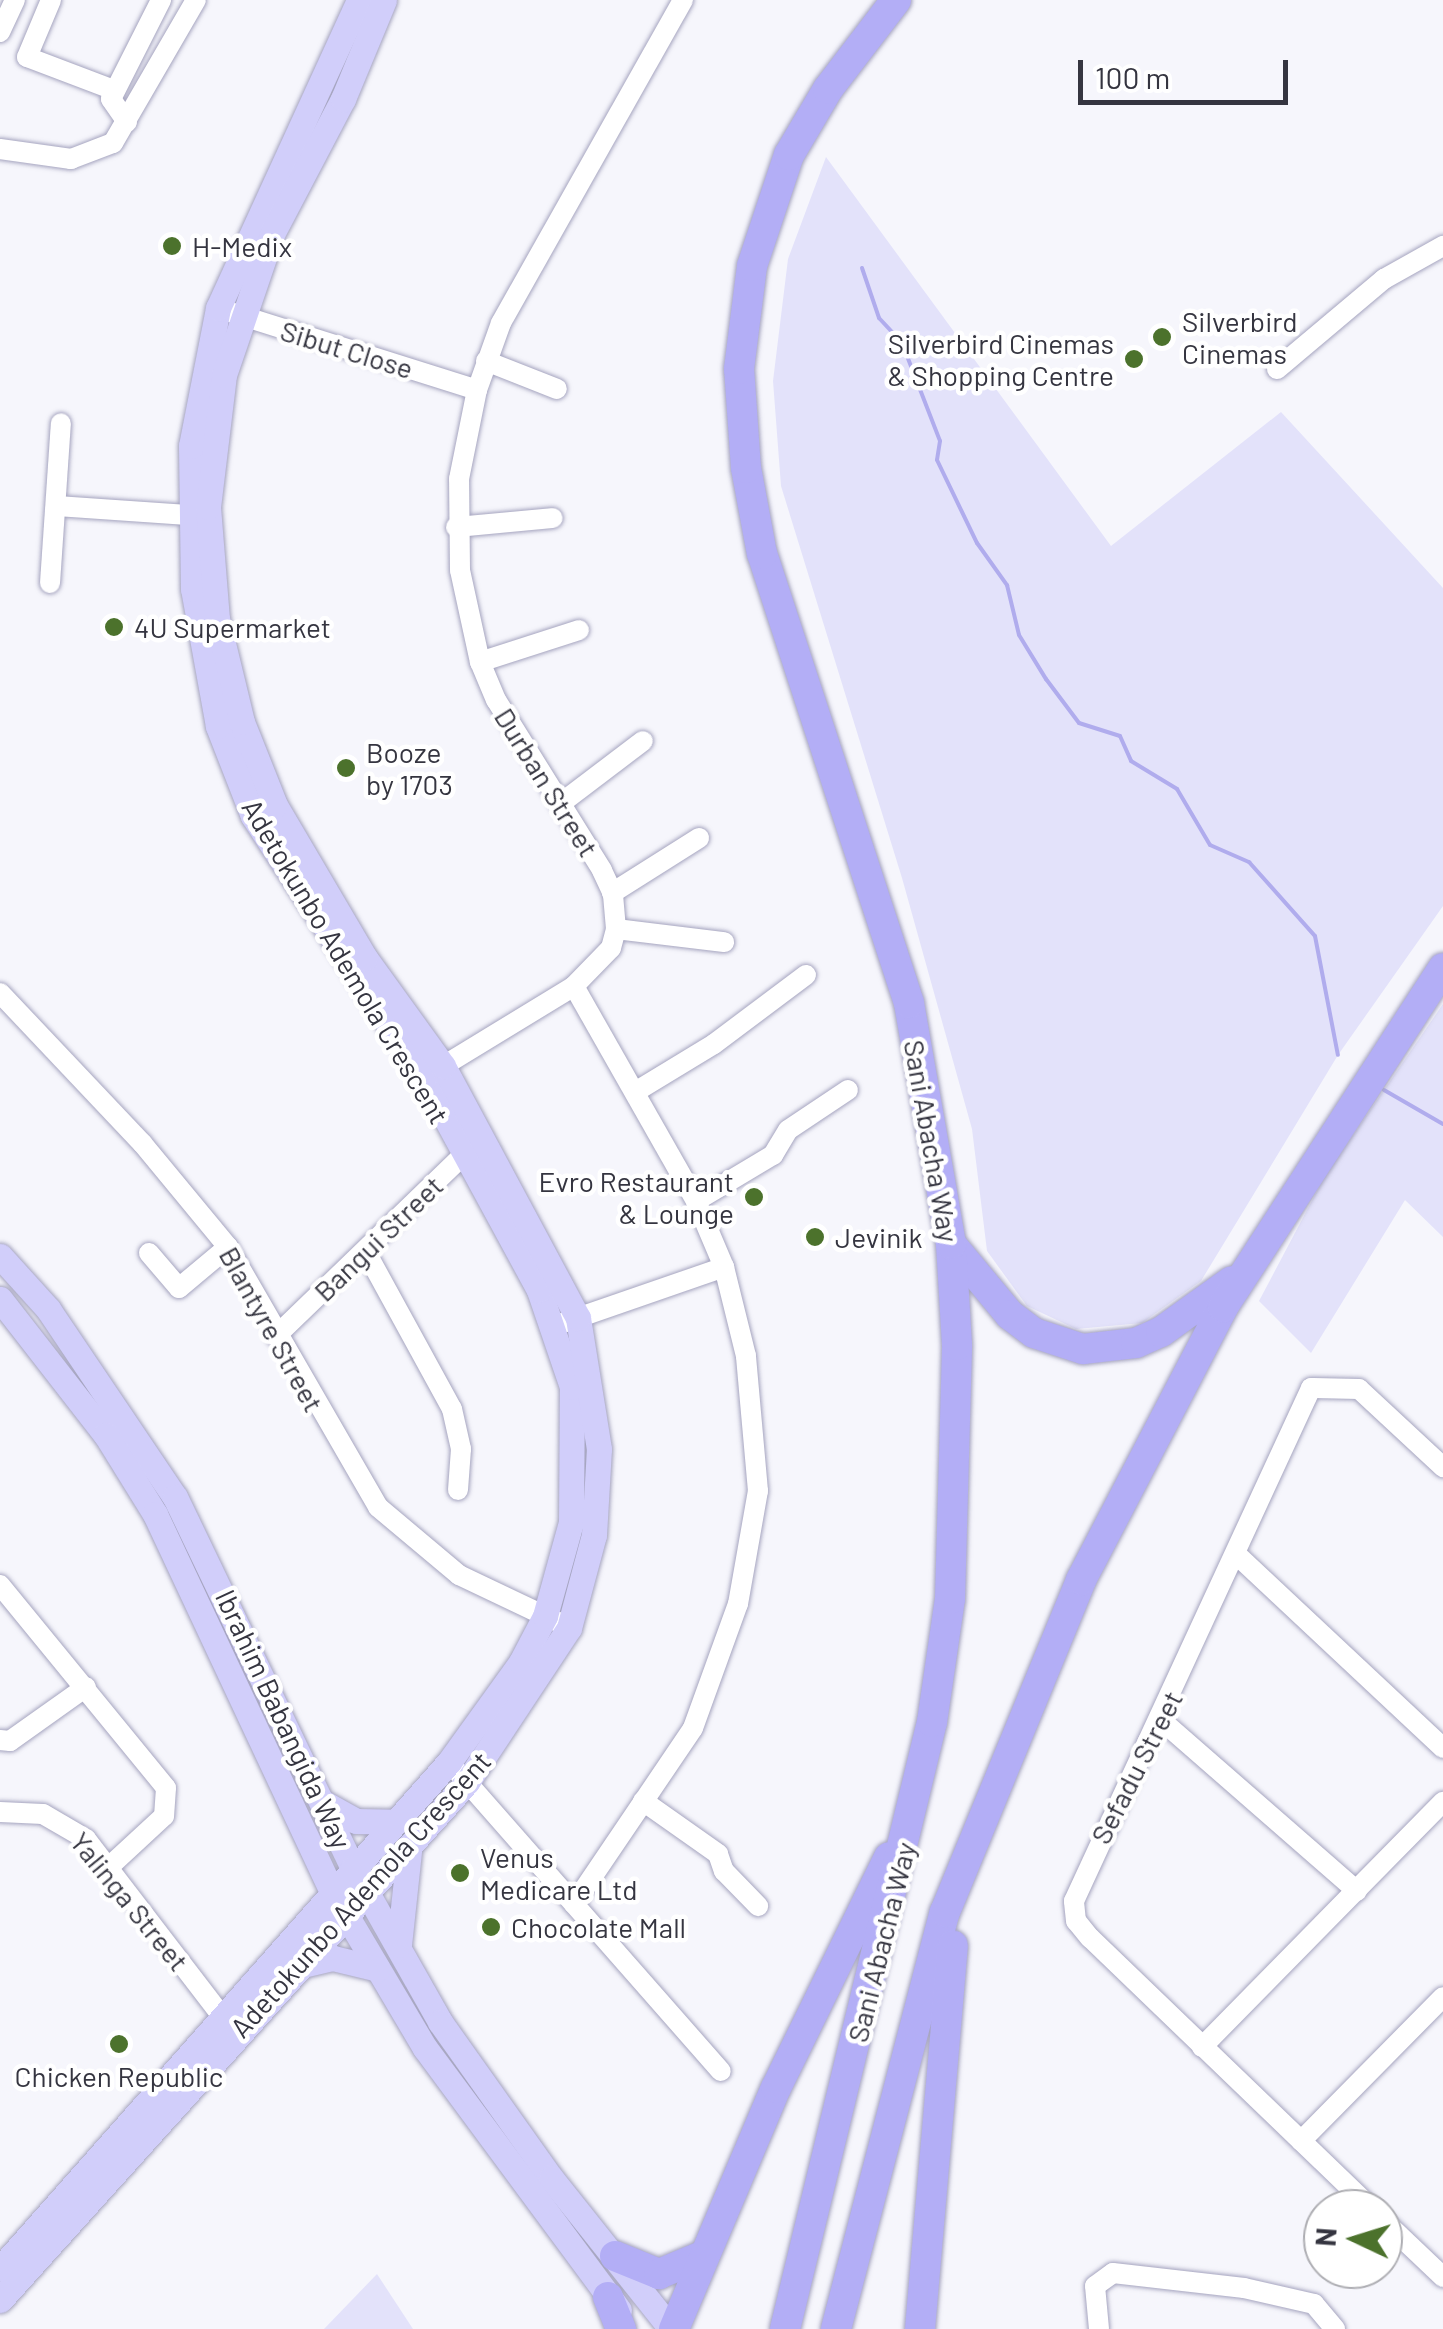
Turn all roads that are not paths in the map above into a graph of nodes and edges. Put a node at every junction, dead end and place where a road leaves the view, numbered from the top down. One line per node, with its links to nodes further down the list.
1 (15, 0): 9 (street)
2 (51, 0): 10 (street)
3 (160, 0): 10 (street)
4 (196, 0): 11 (street)
5 (358, 0): 14 (main road, Adetokunbo Ademola Crescent)
6 (384, 0): 14 (main road, Adetokunbo Ademola Crescent)
7 (684, 0): 15 (street, Durban Street)
8 (896, 0): 42 (highway, Sani Abacha Way)
9 (0, 32)
10 (114, 90): 11 (street)
11 (128, 122): 12 (street)
12 (0, 149)
13 (1443, 246): 16 (street)
14 (229, 312): 18 (street, Sibut Close); 21 (main road, Adetokunbo Ademola Crescent); 37 (main road, Adetokunbo Ademola Crescent)
15 (486, 361): 17 (street); 18 (street, Durban Street)
16 (1278, 368)
17 (557, 389)
18 (476, 390): 23 (street, Durban Street)
19 (61, 423): 20 (street)
20 (56, 506): 21 (street); 24 (street)
21 (189, 516): 37 (main road, Adetokunbo Ademola Crescent)
22 (553, 518): 23 (street)
23 (456, 527): 26 (street, Durban Street)
24 (50, 584)
25 (579, 630): 26 (street)
26 (480, 662): 28 (street, Durban Street)
27 (643, 741): 28 (street)
28 (560, 804): 30 (street, Durban Street)
29 (700, 838): 30 (street)
30 (612, 893): 31 (street, Durban Street)
31 (616, 930): 32 (street); 35 (street)
32 (724, 942)
33 (1443, 968): 48 (highway, Sani Abacha Way)
34 (806, 975): 39 (street)
35 (574, 986): 37 (street); 39 (street)
36 (0, 993): 43 (street, Blantyre Street)
37 (434, 1072): 40 (main road, Adetokunbo Ademola Crescent)
38 (848, 1090): 41 (street)
39 (635, 1092): 41 (street)
40 (470, 1148): 44 (street, Bangui Street); 50 (main road, Adetokunbo Ademola Crescent)
41 (696, 1201): 47 (street)
42 (951, 1244): 48 (highway); 67 (highway, Sani Abacha Way)
43 (228, 1247): 45 (street); 51 (street, Blantyre Street)
44 (366, 1252): 51 (street, Bangui Street); 53 (street)
45 (149, 1253)
46 (0, 1256): 64 (main road, Ibrahim Babangida Way)
47 (724, 1268): 50 (street); 65 (street)
48 (1245, 1270): 72 (highway, Sani Abacha Way)
49 (0, 1299): 71 (main road, Ibrahim Babangida Way)
50 (566, 1322): 56 (main road, Adetokunbo Ademola Crescent); 57 (main road, Adetokunbo Ademola Crescent)
51 (276, 1336): 56 (street, Blantyre Street)
52 (1443, 1467): 54 (street, Sefadu Street)
53 (458, 1490)
54 (1238, 1556): 59 (street, Sefadu Street); 61 (street)
55 (0, 1586): 58 (street)
56 (545, 1616): 57 (street, Blantyre Street); 62 (main road, Adetokunbo Ademola Crescent)
57 (569, 1628): 63 (main road, Adetokunbo Ademola Crescent)
58 (86, 1687): 60 (street); 73 (street)
59 (1162, 1720): 76 (street); 87 (street, Sefadu Street)
60 (0, 1740)
61 (1443, 1748)
62 (449, 1762): 63 (street); 69 (main road, Adetokunbo Ademola Crescent)
63 (467, 1782): 70 (main road, Adetokunbo Ademola Crescent); 78 (street)
64 (322, 1802): 69 (main road); 74 (main road, Ibrahim Babangida Way)
65 (643, 1802): 78 (street); 79 (street)
66 (1443, 1802): 76 (street)
67 (913, 1810): 93 (highway); 101 (highway, Sani Abacha Way)
68 (0, 1812): 73 (street, Yalinga Street)
69 (395, 1822): 74 (main road, Adetokunbo Ademola Crescent)
70 (410, 1846): 77 (main road, Adetokunbo Ademola Crescent); 82 (main road)
71 (313, 1849): 75 (main road, Ibrahim Babangida Way); 81 (main road)
72 (967, 1853): 102 (highway, Sani Abacha Way); 103 (highway)
73 (109, 1867): 86 (street, Yalinga Street)
74 (353, 1868): 75 (main road, Adetokunbo Ademola Crescent); 77 (main road, Ibrahim Babangida Way)
75 (332, 1891): 80 (main road, Ibrahim Babangida Way); 81 (main road, Adetokunbo Ademola Crescent)
76 (1356, 1891): 87 (street)
77 (366, 1894): 80 (main road, Adetokunbo Ademola Crescent); 82 (main road, Ibrahim Babangida Way)
78 (574, 1904): 88 (street)
79 (758, 1906)
80 (345, 1915): 83 (main road, Adetokunbo Ademola Crescent); 84 (main road, Ibrahim Babangida Way)
81 (298, 1932): 86 (main road, Adetokunbo Ademola Crescent)
82 (399, 1950): 92 (main road, Ibrahim Babangida Way)
83 (298, 1966): 84 (main road); 86 (main road, Adetokunbo Ademola Crescent)
84 (378, 1969): 96 (main road, Ibrahim Babangida Way)
85 (1443, 1998): 89 (street)
86 (229, 2025): 94 (main road, Adetokunbo Ademola Crescent); 97 (main road, Adetokunbo Ademola Crescent)
87 (1202, 2046): 89 (street, Sefadu Street)
88 (721, 2071)
89 (1301, 2141): 90 (street, Sefadu Street)
90 (1351, 2189)
91 (1403, 2239): 95 (street)
92 (615, 2256): 93 (highway); 100 (main road, Ibrahim Babangida Way)
93 (702, 2256): 100 (highway)
94 (0, 2269)
95 (1443, 2278)
96 (608, 2297): 98 (highway); 99 (main road, Ibrahim Babangida Way)
97 (0, 2300)
98 (621, 2329)
99 (635, 2329)
100 (673, 2329)
101 (785, 2329)
102 (836, 2329)
103 (920, 2329)
104 (1099, 2329): 105 (street)
105 (1336, 2329)

